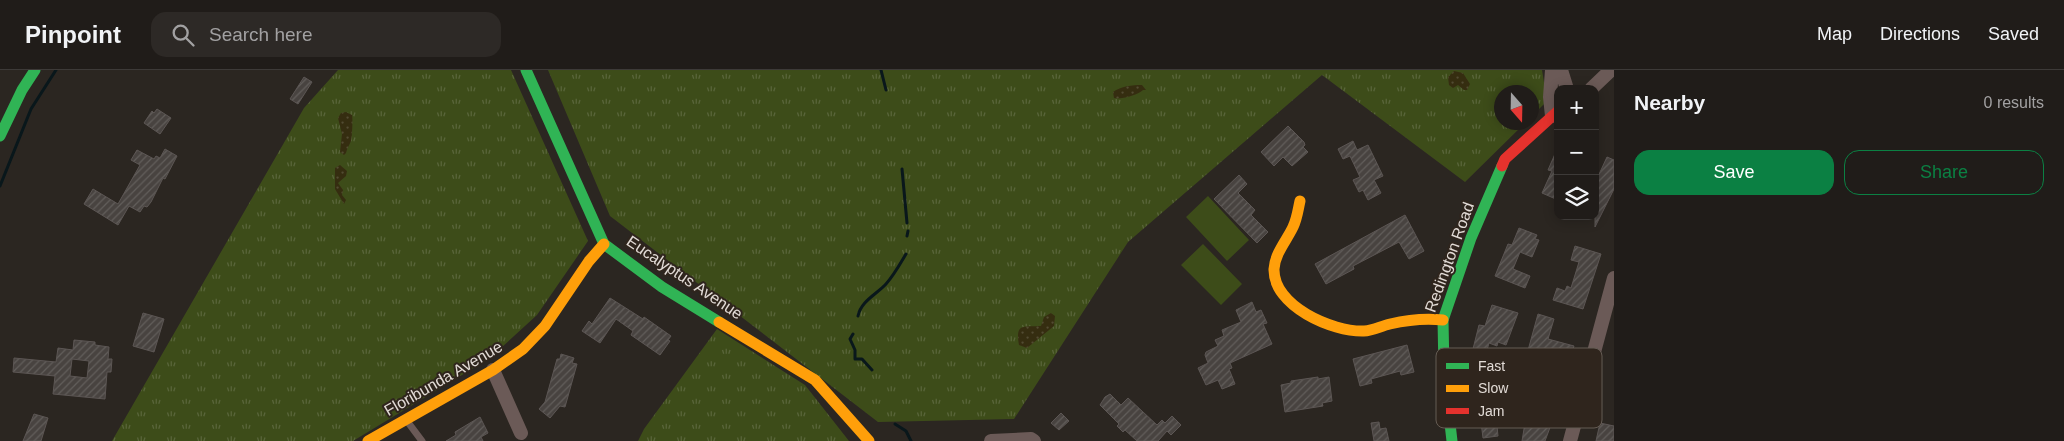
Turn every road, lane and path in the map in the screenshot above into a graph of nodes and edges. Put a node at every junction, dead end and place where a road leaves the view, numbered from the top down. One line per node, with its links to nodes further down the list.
1 (35, 70): 10 (street)
2 (526, 70): 12 (street, Eucalyptus Avenue)
3 (1552, 70): 8 (street)
4 (1561, 70): 6 (street)
5 (1611, 70): 7 (street)
6 (1566, 85)
7 (1595, 85)
8 (1554, 111)
9 (1554, 115): 14 (street, Redington Road)
10 (0, 136)
11 (1300, 201): 14 (street)
12 (604, 244): 17 (street, Floribunda Avenue); 24 (street, Eucalyptus Avenue)
13 (1614, 278): 16 (street)
14 (1443, 320): 15 (street, Redington Road)
15 (1444, 348)
16 (1595, 348)
17 (493, 370): 18 (street, Floribunda Avenue); 21 (street)
18 (406, 418): 22 (street, Floribunda Avenue); 23 (lane)
19 (1451, 428): 27 (street, Redington Road)
20 (1574, 428): 28 (street)
21 (521, 433)
22 (368, 441)
23 (422, 441)
24 (869, 441)
25 (991, 441): 26 (street)
26 (1034, 441)
27 (1452, 441)
28 (1570, 441)

